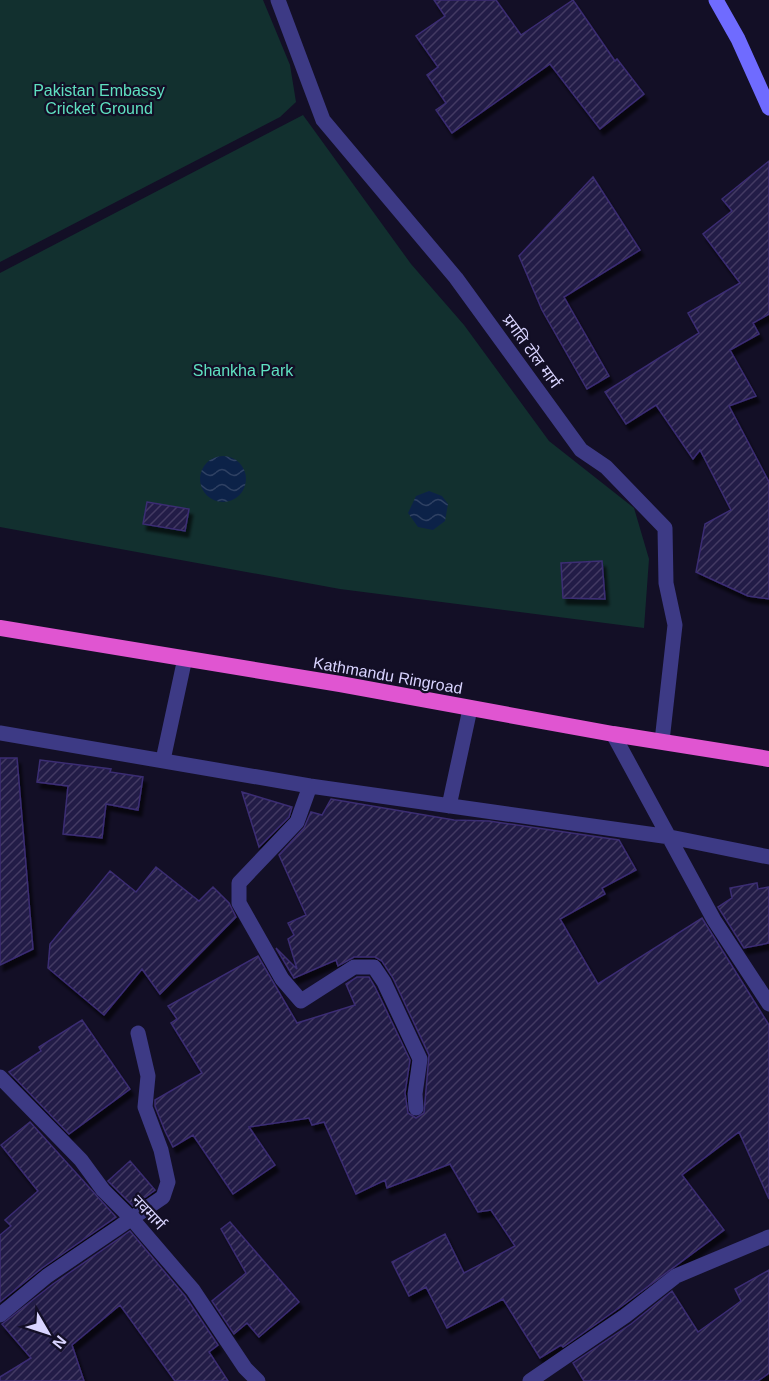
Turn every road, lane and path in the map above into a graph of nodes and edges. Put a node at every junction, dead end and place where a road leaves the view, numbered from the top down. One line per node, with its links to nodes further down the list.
1 (278, 0): 9 (street, प्रगति टोल मार्ग)
2 (716, 0): 3 (main road)
3 (769, 108)
4 (0, 628): 5 (highway, Kathmandu Ringroad)
5 (185, 658): 6 (highway, Kathmandu Ringroad); 11 (street)
6 (470, 709): 8 (highway, Kathmandu Ringroad); 13 (street)
7 (0, 733): 11 (street)
8 (613, 734): 9 (highway, Kathmandu Ringroad); 14 (street)
9 (662, 741): 10 (highway, Kathmandu Ringroad)
10 (769, 759)
11 (163, 760): 12 (street)
12 (310, 786): 13 (street); 19 (street)
13 (449, 806): 14 (street)
14 (670, 837): 15 (street); 16 (street)
15 (769, 857)
16 (769, 1004)
17 (138, 1033): 20 (street)
18 (0, 1077): 20 (street, नवमार्ग)
19 (416, 1108)
20 (132, 1219): 22 (street); 23 (street, नवमार्ग)
21 (769, 1237): 24 (street)
22 (0, 1315)
23 (258, 1381)
24 (530, 1381)

